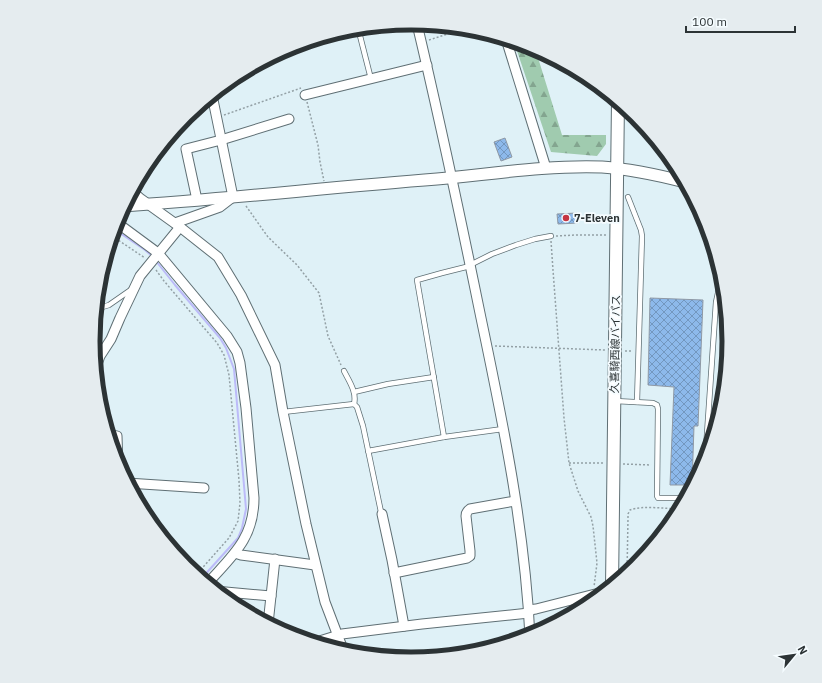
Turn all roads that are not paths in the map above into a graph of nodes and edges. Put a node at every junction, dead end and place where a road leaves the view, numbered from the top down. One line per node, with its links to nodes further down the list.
1 (419, 30): 4 (street)
2 (360, 35): 5 (lane)
3 (508, 46): 11 (street)
4 (427, 65): 5 (street); 13 (street)
5 (371, 79): 6 (street)
6 (305, 95)
7 (213, 101): 10 (street)
8 (618, 109): 12 (main road, 久喜騎西線バイパス)
9 (289, 119): 10 (street)
10 (221, 140): 16 (street); 18 (street)
11 (546, 168): 12 (street); 13 (street)
12 (617, 168): 14 (street); 34 (main road, 久喜騎西線バイパス)
13 (452, 178): 16 (street); 25 (street)
14 (677, 180)
15 (136, 195): 19 (street)
16 (236, 196): 18 (street); 21 (street)
17 (628, 197): 35 (lane)
18 (196, 200): 19 (street)
19 (149, 205): 20 (street); 21 (street)
20 (131, 206)
21 (177, 225): 24 (street); 37 (street)
22 (122, 226): 24 (street)
23 (551, 236): 25 (lane)
24 (158, 253): 26 (street); 49 (street)
25 (470, 265): 32 (lane); 38 (street)
26 (135, 287): 29 (lane); 30 (street)
27 (718, 289): 28 (lane)
28 (718, 293): 41 (lane)
29 (101, 307)
30 (100, 353)
31 (344, 371): 33 (lane)
32 (434, 377): 33 (lane); 40 (lane)
33 (354, 392): 36 (lane)
34 (615, 402): 35 (lane); 53 (main road, 久喜騎西線バイパス)
35 (637, 402): 46 (lane)
36 (354, 404): 37 (lane); 43 (lane)
37 (283, 412): 51 (street)
38 (503, 429): 40 (lane); 47 (street)
39 (114, 435): 42 (street)
40 (444, 437): 43 (lane)
41 (707, 440)
42 (117, 446)
43 (368, 451): 48 (lane)
44 (134, 483): 45 (street)
45 (204, 488)
46 (680, 498)
47 (516, 501): 52 (street); 58 (street)
48 (382, 514): 52 (street)
49 (235, 553): 50 (street); 54 (street)
50 (275, 559): 51 (street); 57 (street)
51 (315, 565): 62 (street)
52 (394, 573): 60 (street)
53 (612, 579)
54 (211, 580)
55 (225, 592): 57 (street)
56 (594, 594): 58 (street)
57 (271, 596): 59 (street)
58 (529, 612): 60 (street); 61 (street)
59 (269, 619)
60 (404, 626): 62 (street)
61 (530, 629)
62 (338, 635): 63 (street); 64 (street)
63 (323, 640)
64 (341, 645)

